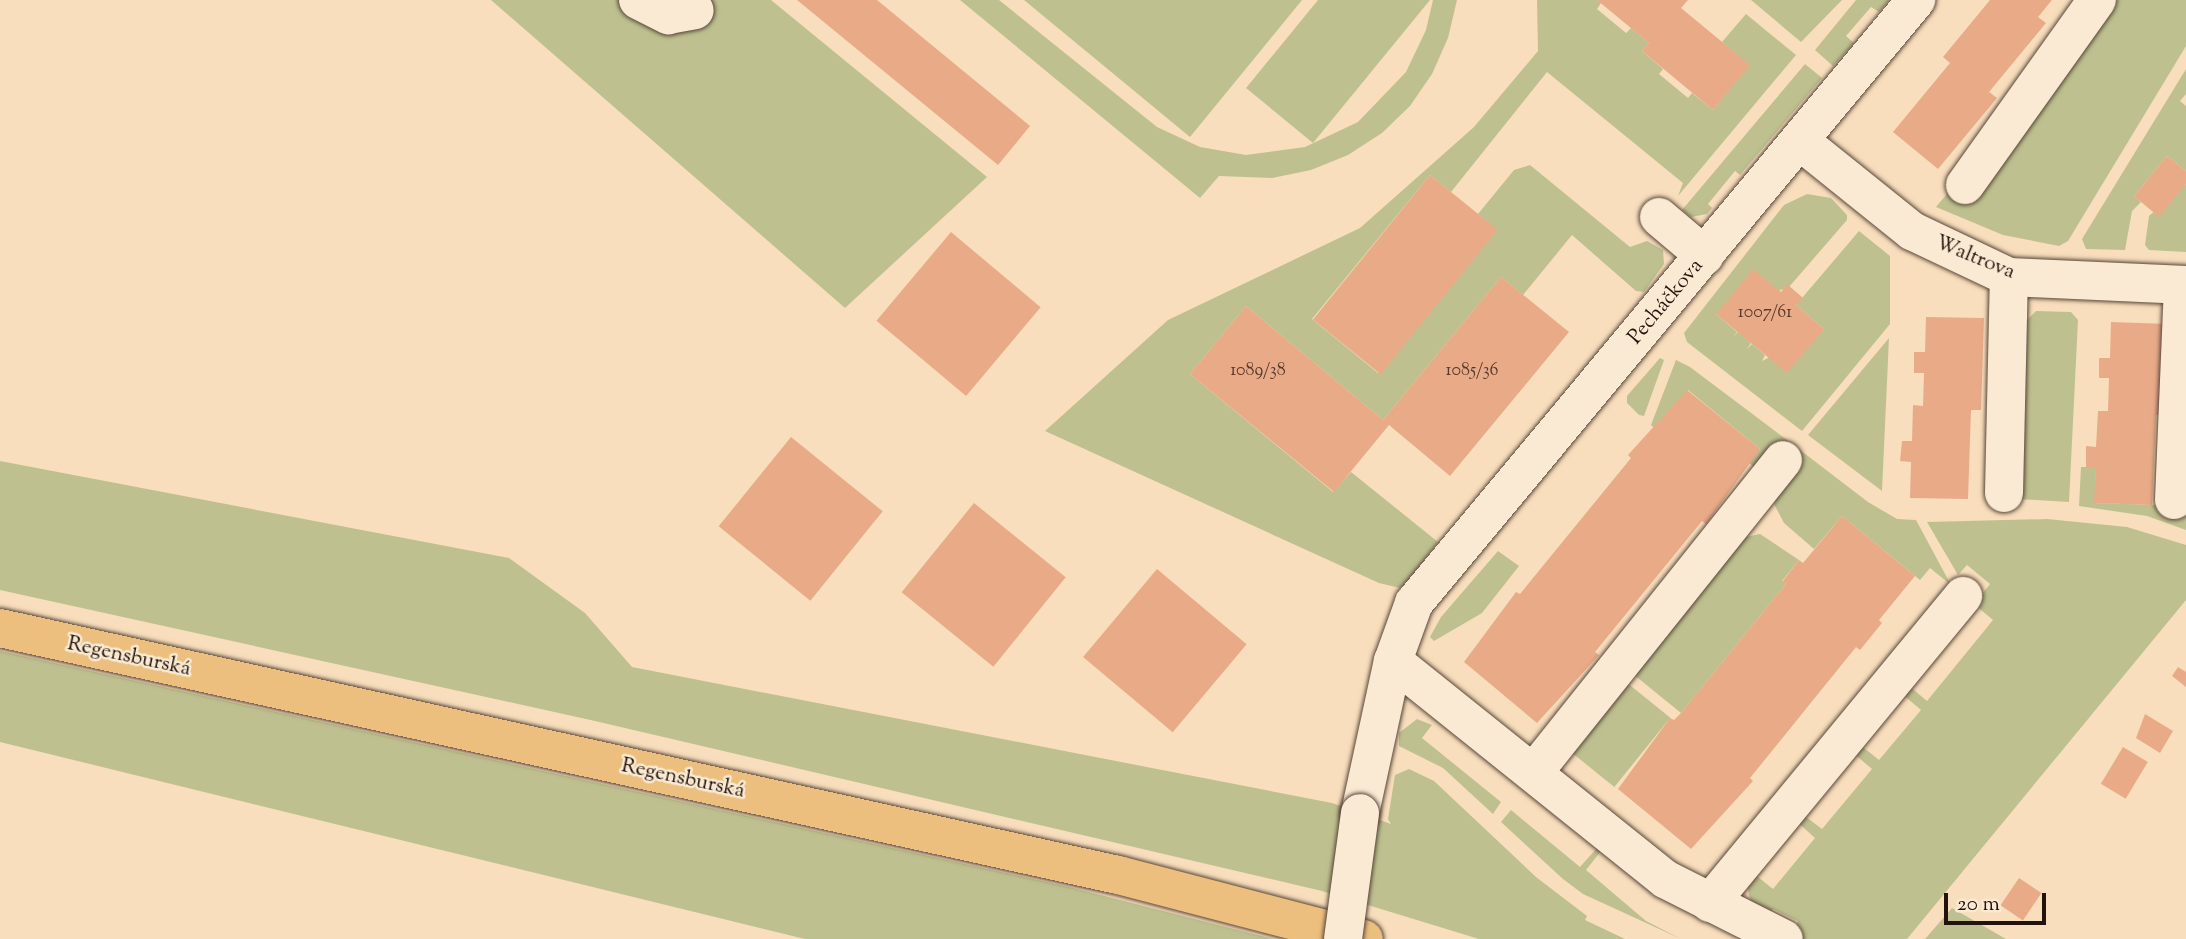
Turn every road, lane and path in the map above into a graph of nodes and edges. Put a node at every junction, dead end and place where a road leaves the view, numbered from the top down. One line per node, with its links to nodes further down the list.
1 (638, 0): 4 (street)
2 (1916, 0): 5 (street, Pecháčkova)
3 (2097, 0): 6 (street)
4 (695, 10)
5 (1800, 141): 8 (street, Pecháčkova); 9 (street, Waltrova)
6 (1965, 185)
7 (1659, 217): 8 (street)
8 (1704, 256): 16 (street, Pecháčkova)
9 (2009, 277): 10 (street, Waltrova); 12 (street)
10 (2185, 285): 13 (street, Waltrova)
11 (1783, 460): 17 (street)
12 (2004, 493)
13 (2174, 500)
14 (1963, 596): 18 (street)
15 (0, 628): 20 (main road, Regensburská)
16 (1393, 661): 17 (street); 19 (street, Pecháčkova, bridge)
17 (1534, 772): 18 (street)
18 (1710, 903): 21 (street)
19 (1343, 939)
20 (1364, 939)
21 (1784, 939)

